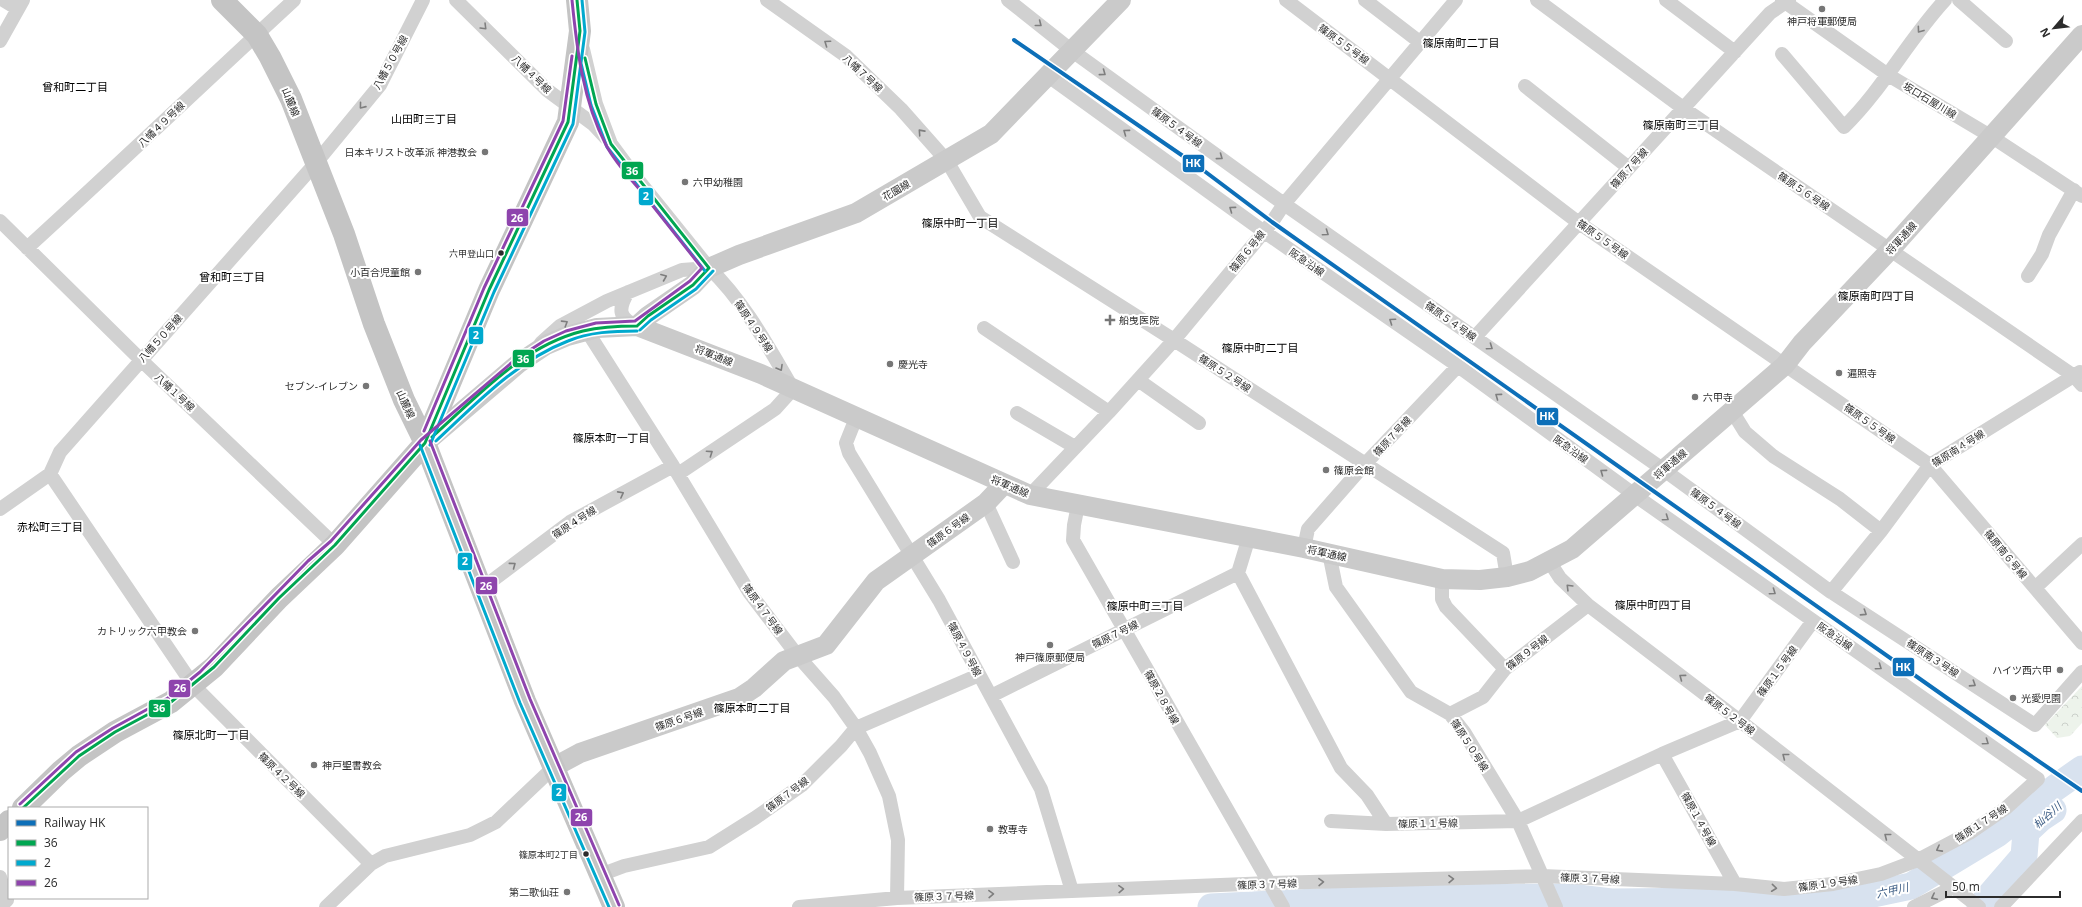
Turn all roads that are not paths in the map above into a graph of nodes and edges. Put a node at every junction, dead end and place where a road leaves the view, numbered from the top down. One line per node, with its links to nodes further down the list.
1 (3, 0): 18 (street)
2 (222, 0): 20 (main road, 山麓線)
3 (294, 0): 20 (street, 八幡４９号線)
4 (423, 0): 37 (street, 八幡５０号線, one-way to 37)
5 (456, 0): 33 (street, 八幡４号線, one-way to 33)
6 (577, 0): 19 (main road)
7 (767, 0): 36 (street, 八幡７号線, one-way to 7)
8 (1008, 0): 25 (street, 篠原５４号線, one-way to 25)
9 (1286, 0): 30 (street, 篠原５５号線)
10 (1365, 0): 24 (street)
11 (1456, 0): 24 (street, 篠原６号線)
12 (1537, 0): 32 (street, 篠原５６号線)
13 (1666, 0): 26 (street)
14 (1945, 0): 29 (street, one-way to 29)
15 (1959, 0): 22 (street)
16 (1117, 1): 25 (street, 花園線)
17 (1785, 1): 26 (street, 篠原７号線); 29 (street, 坂口石屋川線)
18 (20, 4): 23 (street)
19 (580, 31): 33 (main road); 35 (street, 八幡４号線)
20 (256, 35): 37 (main road, 山麓線); 44 (street, 八幡４９号線)
21 (2082, 35): 34 (street, 将軍通線)
22 (2006, 40)
23 (0, 41)
24 (1421, 43): 30 (street, 篠原６号線)
25 (1071, 50): 28 (street, 花園線); 40 (street, 篠原５４号線, one-way to 40)
26 (1735, 52): 32 (street, 篠原７号線)
27 (1782, 54): 29 (street)
28 (1047, 75): 36 (street, 花園線); 43 (street, 阪急沿線, one-way to 28)
29 (1888, 75): 34 (street, 坂口石屋川線)
30 (1391, 78): 40 (street, 篠原６号線); 41 (street, 篠原５５号線)
31 (1525, 86): 38 (street)
32 (1683, 108): 38 (street, 篠原７号線); 45 (street, 篠原５６号線)
33 (571, 109): 35 (street, 八幡４号線); 66 (main road)
34 (1992, 137): 39 (street, 坂口石屋川線); 45 (street, 将軍通線)
35 (611, 144): 46 (street, 八幡４号線)
36 (947, 161): 46 (street, 花園線); 53 (street, 篠原５２号線)
37 (315, 164): 55 (street, 八幡５０号線); 66 (main road, 山麓線)
38 (1629, 168): 41 (street, 篠原７号線)
39 (2078, 193): 47 (street)
40 (1284, 204): 43 (street, 篠原６号線); 52 (street, 篠原５４号線, one-way to 52)
41 (1579, 223): 52 (street, 篠原７号線); 56 (street, 篠原５５号線)
42 (1, 224): 44 (street, 八幡１号線)
43 (1263, 231): 53 (street, 篠原６号線); 57 (street, 阪急沿線, one-way to 43)
44 (26, 248): 55 (street, 八幡１号線)
45 (1890, 250): 56 (street, 将軍通線); 58 (street, 篠原５６号線)
46 (709, 268): 48 (street, one-way to 46); 49 (street, 花園線); 60 (street, 篠原４９号線, one-way to 60)
47 (2028, 276)
48 (628, 292): 49 (street); 54 (street, one-way to 48)
49 (637, 326): 51 (street, 将軍通線); 60 (street, 将軍通線)
50 (984, 328): 62 (street)
51 (587, 331): 54 (street, 将軍通線); 70 (street, 篠原４７号線)
52 (1475, 337): 71 (street, 篠原５４号線, one-way to 71)
53 (1174, 340): 59 (street, 篠原６号線); 68 (street, 篠原５２号線)
54 (537, 350): 66 (street, 将軍通線)
55 (141, 360): 72 (street, 八幡５０号線); 82 (street, 八幡１号線)
56 (1785, 365): 61 (street, 将軍通線); 69 (street, 篠原５５号線)
57 (1458, 366): 68 (street, 篠原７号線); 75 (street, 阪急沿線, one-way to 57)
58 (2079, 377): 69 (street, 篠原南４号線)
59 (1138, 380): 62 (street, 篠原６号線); 65 (street)
60 (793, 389): 64 (street, 将軍通線); 70 (street, 篠原４号線, one-way to 60)
61 (1732, 411): 71 (street, 将軍通線); 79 (street)
62 (1109, 412): 67 (street, 篠原６号線)
63 (1017, 413): 67 (street)
64 (856, 418): 73 (street, 将軍通線); 85 (street, 篠原４９号線)
65 (1199, 423)
66 (425, 443): 82 (main road); 92 (main road, 山麓線)
67 (1076, 447): 74 (street, 篠原６号線)
68 (1365, 464): 83 (street, 篠原７号線); 89 (street, 篠原５２号線)
69 (1930, 465): 79 (street, 篠原南４号線); 91 (street, 篠原南６号線)
70 (675, 470): 92 (street, 篠原４号線, one-way to 70); 98 (street, 篠原４７号線)
71 (1664, 470): 75 (street, 将軍通線); 93 (street, 篠原５４号線)
72 (50, 474): 78 (street); 102 (street)
73 (1004, 484): 74 (street, 将軍通線); 76 (street, 篠原６号線)
74 (1030, 495): 77 (street, 将軍通線)
75 (1634, 495): 86 (street, 将軍通線); 95 (street, 阪急沿線, one-way to 95)
76 (986, 503): 85 (street, 篠原６号線); 87 (street)
77 (1078, 505): 80 (street, 将軍通線); 96 (street, 篠原２８号線)
78 (0, 509)
79 (1881, 531): 93 (street, 篠原南４号線)
80 (1248, 537): 83 (street, 将軍通線); 88 (street)
81 (2082, 544): 91 (street)
82 (335, 545): 102 (main road)
83 (1304, 548): 84 (street, 将軍通線)
84 (1329, 553): 90 (street, 将軍通線); 104 (street, 篠原５０号線)
85 (912, 556): 98 (street, 篠原６号線); 101 (street, 篠原４９号線)
86 (1549, 561): 89 (street, 将軍通線); 94 (street, 篠原５２号線, one-way to 86)
87 (1013, 562)
88 (1238, 573): 96 (street, 篠原７号線); 115 (street, 篠原１１号線)
89 (1507, 577): 90 (street, 将軍通線)
90 (1442, 579): 99 (street)
91 (2034, 588): 97 (street, 篠原南６号線)
92 (482, 589): 108 (main road, 山麓線)
93 (1831, 592): 100 (street, 篠原南３号線, one-way to 100)
94 (1588, 605): 99 (street, 篠原９号線); 105 (street, 篠原５２号線, one-way to 94)
95 (1813, 620): 105 (street, 篠原１５号線); 109 (street, 阪急沿線, one-way to 109)
96 (1125, 629): 103 (street, 篠原７号線); 122 (street, 篠原２８号線)
97 (2082, 643)
98 (797, 655): 106 (street, 篠原４７号線); 108 (street, 篠原６号線)
99 (1505, 669): 104 (street, 篠原９号線)
100 (2082, 672)
101 (979, 675): 103 (street, 篠原４９号線); 106 (street, 篠原７号線)
102 (193, 685): 110 (main road); 118 (street, 篠原４２号線)
103 (991, 696): 125 (street, 篠原４９号線)
104 (1450, 714): 112 (street, 篠原５０号線)
105 (1740, 721): 107 (street, 篠原１１号線); 117 (street, 篠原５２号線, one-way to 105)
106 (856, 728): 119 (street, 篠原７号線); 126 (street, 篠原４７号線)
107 (1662, 754): 112 (street, 篠原１１号線); 123 (street, 篠原１４号線)
108 (554, 767): 118 (street, 篠原６号線); 119 (main road, 山麓線)
109 (2038, 778): 117 (street, 篠原１７号線, one-way to 117)
110 (24, 807)
111 (1331, 821): 115 (street)
112 (1518, 821): 115 (street, 篠原１１号線); 120 (street, 篠原５０号線)
113 (2082, 821): 135 (street)
114 (8, 822): 116 (main road)
115 (1386, 824)
116 (0, 830)
117 (1918, 860): 123 (street, 篠原１９号線, one-way to 117); 124 (street, 篠原５２号線)
118 (371, 864): 129 (street, 篠原６号線)
119 (600, 875): 130 (main road, 山麓線)
120 (1542, 876): 122 (street, 篠原３７号線, one-way to 120); 123 (street, 篠原３７号線); 133 (street, 篠原５０号線)
121 (0, 877): 128 (street)
122 (1270, 884): 125 (street, 篠原３７号線, one-way to 122); 132 (street, 篠原２８号線)
123 (1735, 884)
124 (1954, 887): 127 (street); 134 (street, one-way to 134)
125 (1072, 891): 126 (street, 篠原３７号線, one-way to 125)
126 (897, 898): 131 (street, 篠原３７号線)
127 (1970, 904)
128 (0, 907)
129 (326, 907)
130 (614, 907)
131 (799, 907)
132 (1283, 907)
133 (1556, 907)
134 (1914, 907)
135 (2001, 907)

